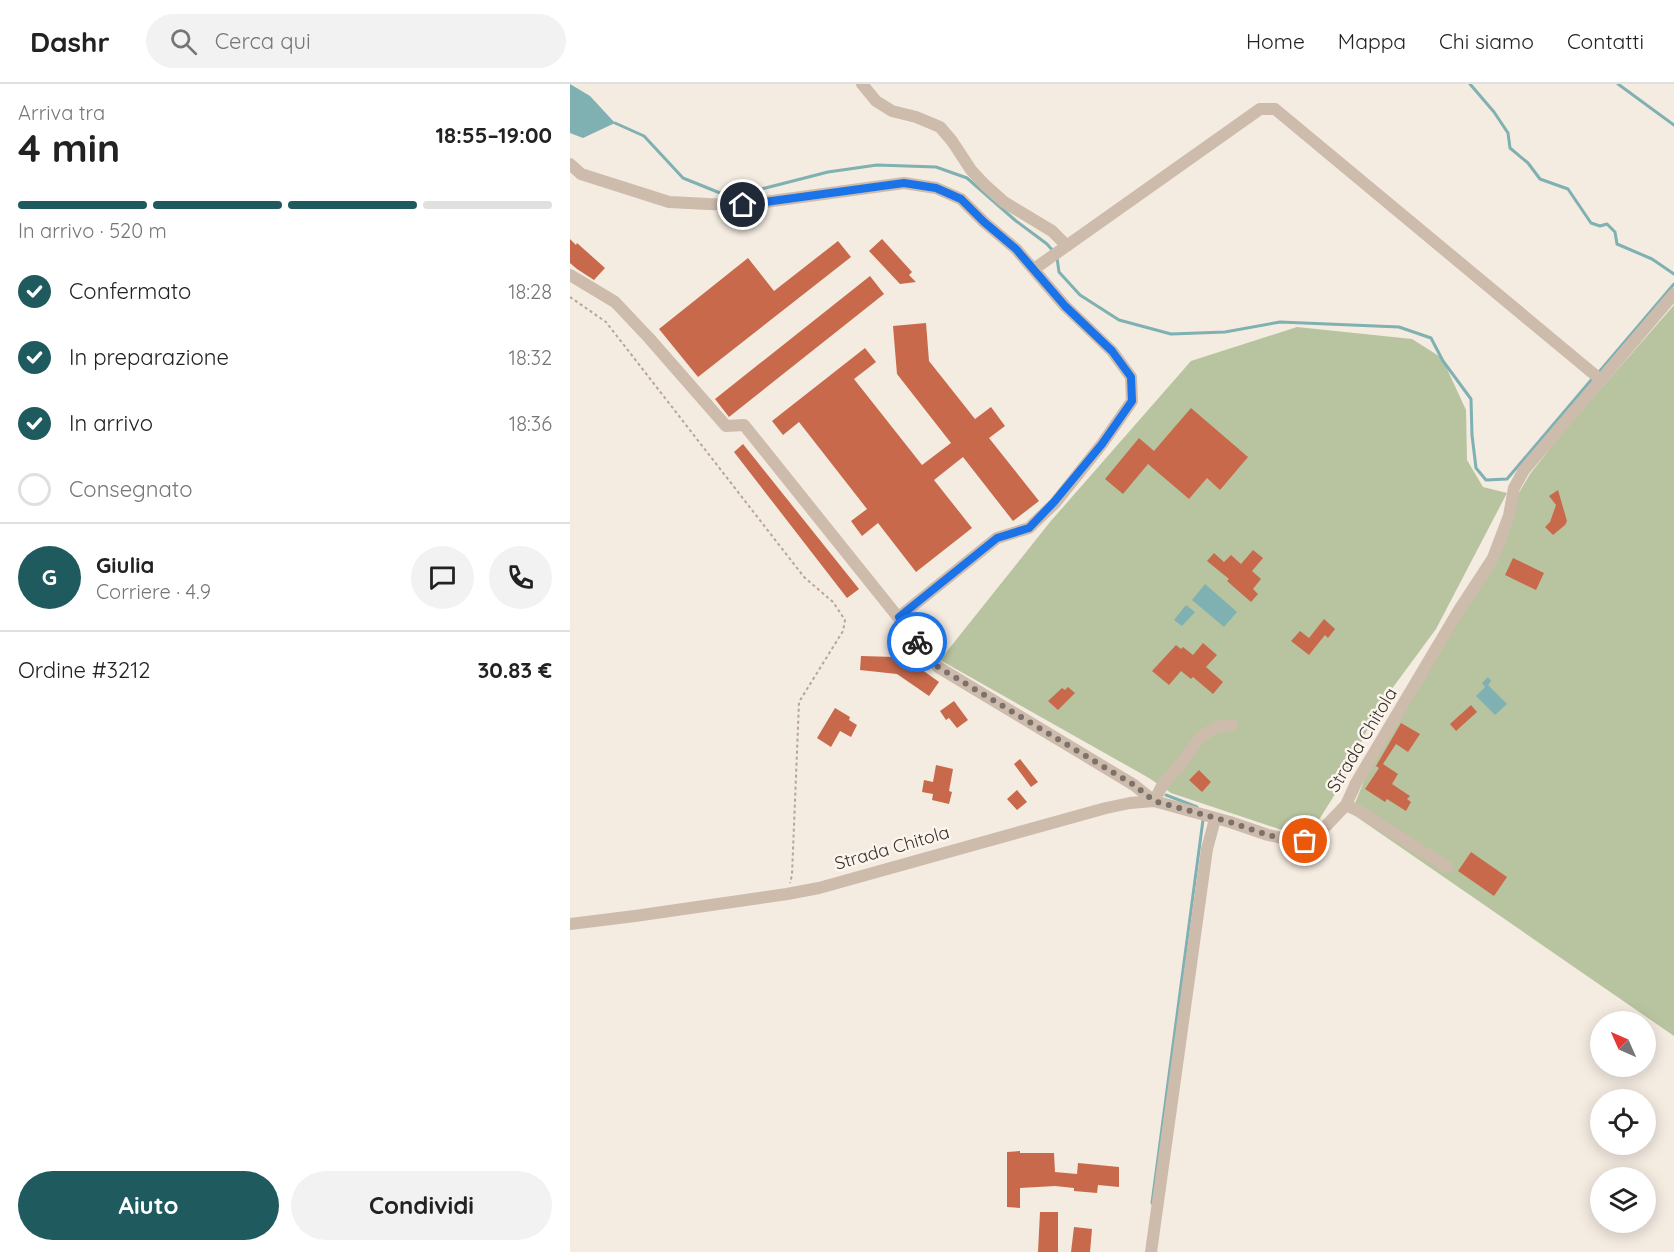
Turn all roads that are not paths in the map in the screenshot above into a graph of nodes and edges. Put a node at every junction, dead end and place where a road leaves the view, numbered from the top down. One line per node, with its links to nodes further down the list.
1 (862, 84): 3 (street)
2 (570, 165): 4 (street)
3 (1058, 252): 4 (street); 7 (street)
4 (1034, 269): 8 (street)
5 (570, 274): 8 (street)
6 (1674, 294): 7 (street, Strada Chitola)
7 (1601, 380): 11 (street, Strada Chitola)
8 (899, 617): 10 (street)
9 (1232, 725): 10 (street)
10 (1154, 801): 12 (street, Strada Chitola); 14 (street, Strada Chitola)
11 (1346, 805): 12 (street, Strada Chitola); 13 (street)
12 (1215, 819): 15 (street)
13 (1447, 867)
14 (570, 924)
15 (1151, 1252)

